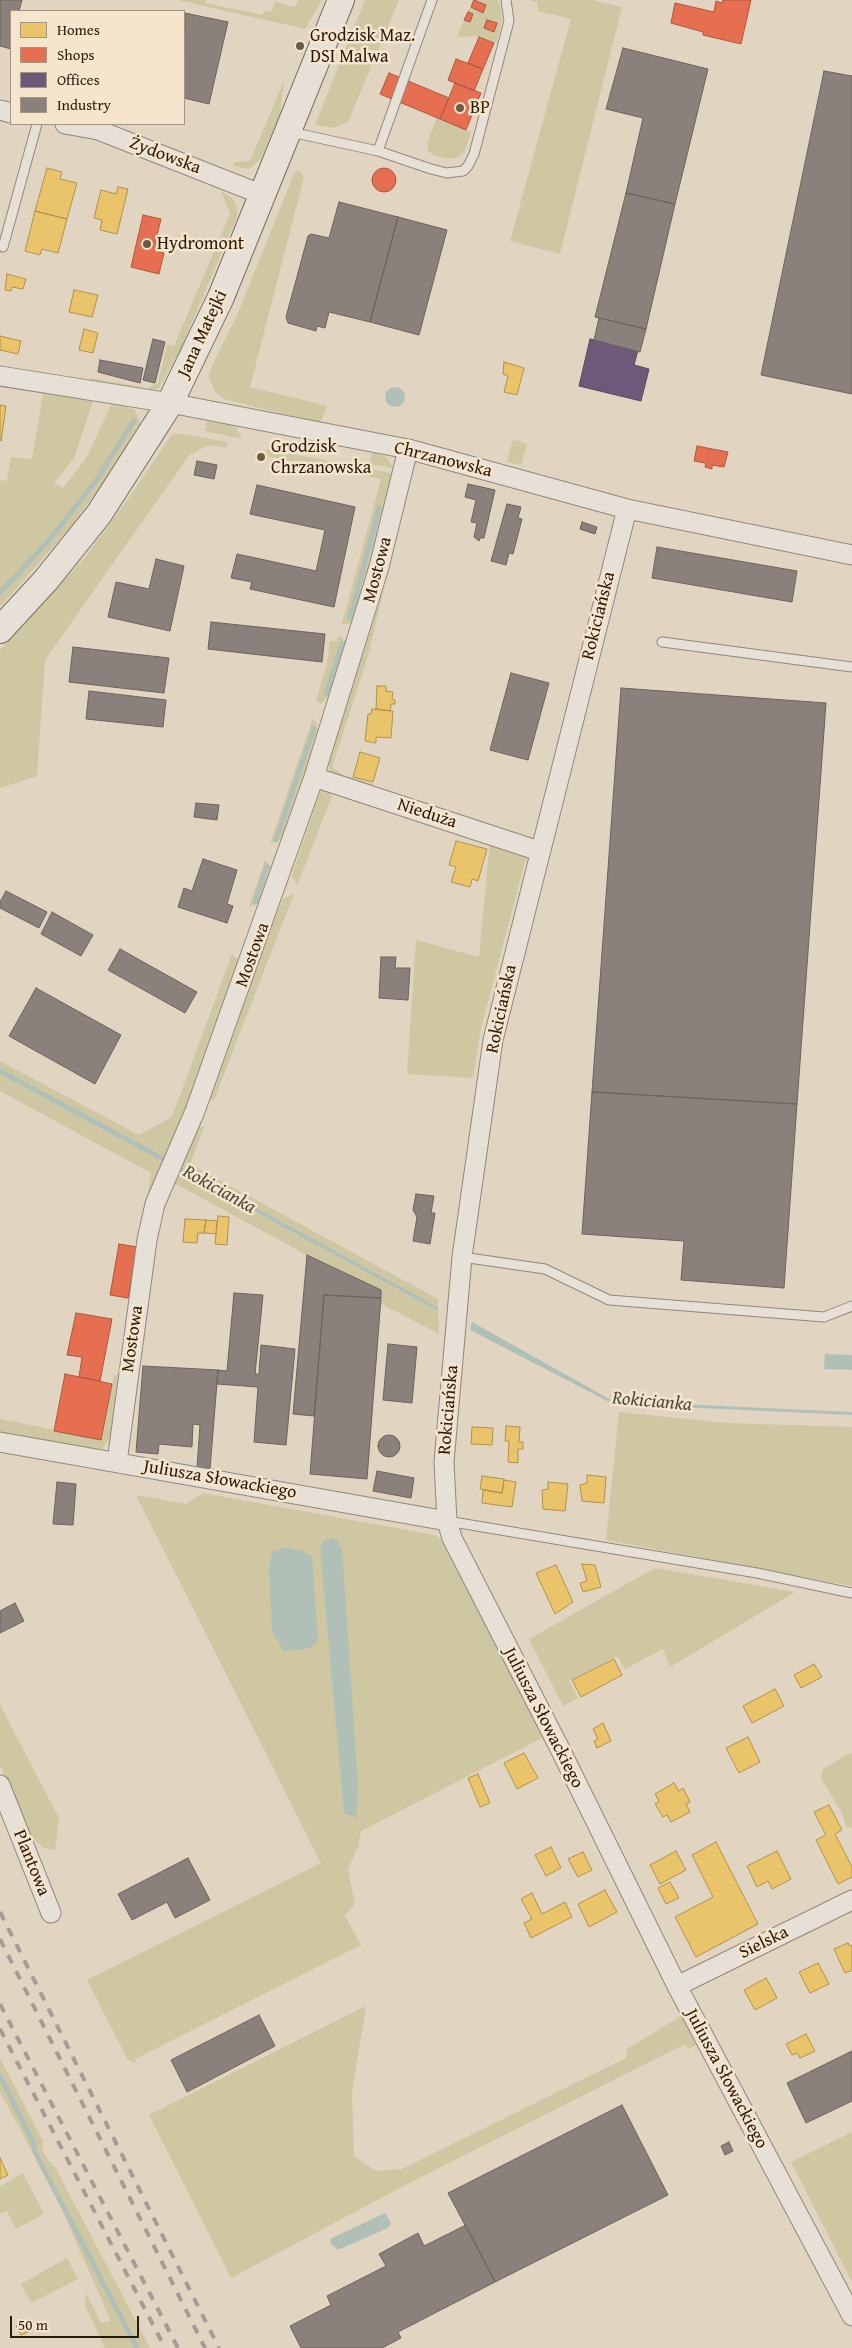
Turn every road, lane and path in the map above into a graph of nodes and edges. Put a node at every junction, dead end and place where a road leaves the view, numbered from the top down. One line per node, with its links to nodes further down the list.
1 (341, 0): 7 (street, Jana Matejki)
2 (432, 0): 8 (lane)
3 (506, 0): 8 (lane)
4 (37, 125): 10 (lane)
5 (76, 125): 6 (street, Żydowska)
6 (99, 127): 9 (street, Żydowska)
7 (288, 132): 8 (lane); 9 (street, Jana Matejki)
8 (378, 151)
9 (263, 195): 12 (street, Jana Matejki)
10 (3, 247)
11 (0, 376): 12 (street, Chrzanowska)
12 (170, 403): 13 (street, Chrzanowska); 16 (street, Jana Matejki)
13 (408, 449): 14 (street, Chrzanowska); 19 (street, Mostowa)
14 (627, 509): 15 (street, Chrzanowska); 20 (street, Rokiciańska)
15 (852, 555)
16 (0, 630)
17 (662, 642): 18 (lane)
18 (852, 667)
19 (314, 777): 20 (street, Nieduża); 24 (street, Mostowa)
20 (539, 851): 21 (street, Rokiciańska)
21 (462, 1257): 22 (lane); 25 (street, Rokiciańska)
22 (852, 1306)
23 (0, 1442): 24 (street, Juliusza Słowackiego)
24 (117, 1462): 25 (street, Juliusza Słowackiego)
25 (447, 1521): 26 (lane); 30 (street, Juliusza Słowackiego)
26 (852, 1593)
27 (0, 1785): 29 (street, Plantowa)
28 (852, 1900): 30 (street, Sielska)
29 (51, 1913)
30 (677, 1986): 31 (street, Juliusza Słowackiego)
31 (852, 2316)

